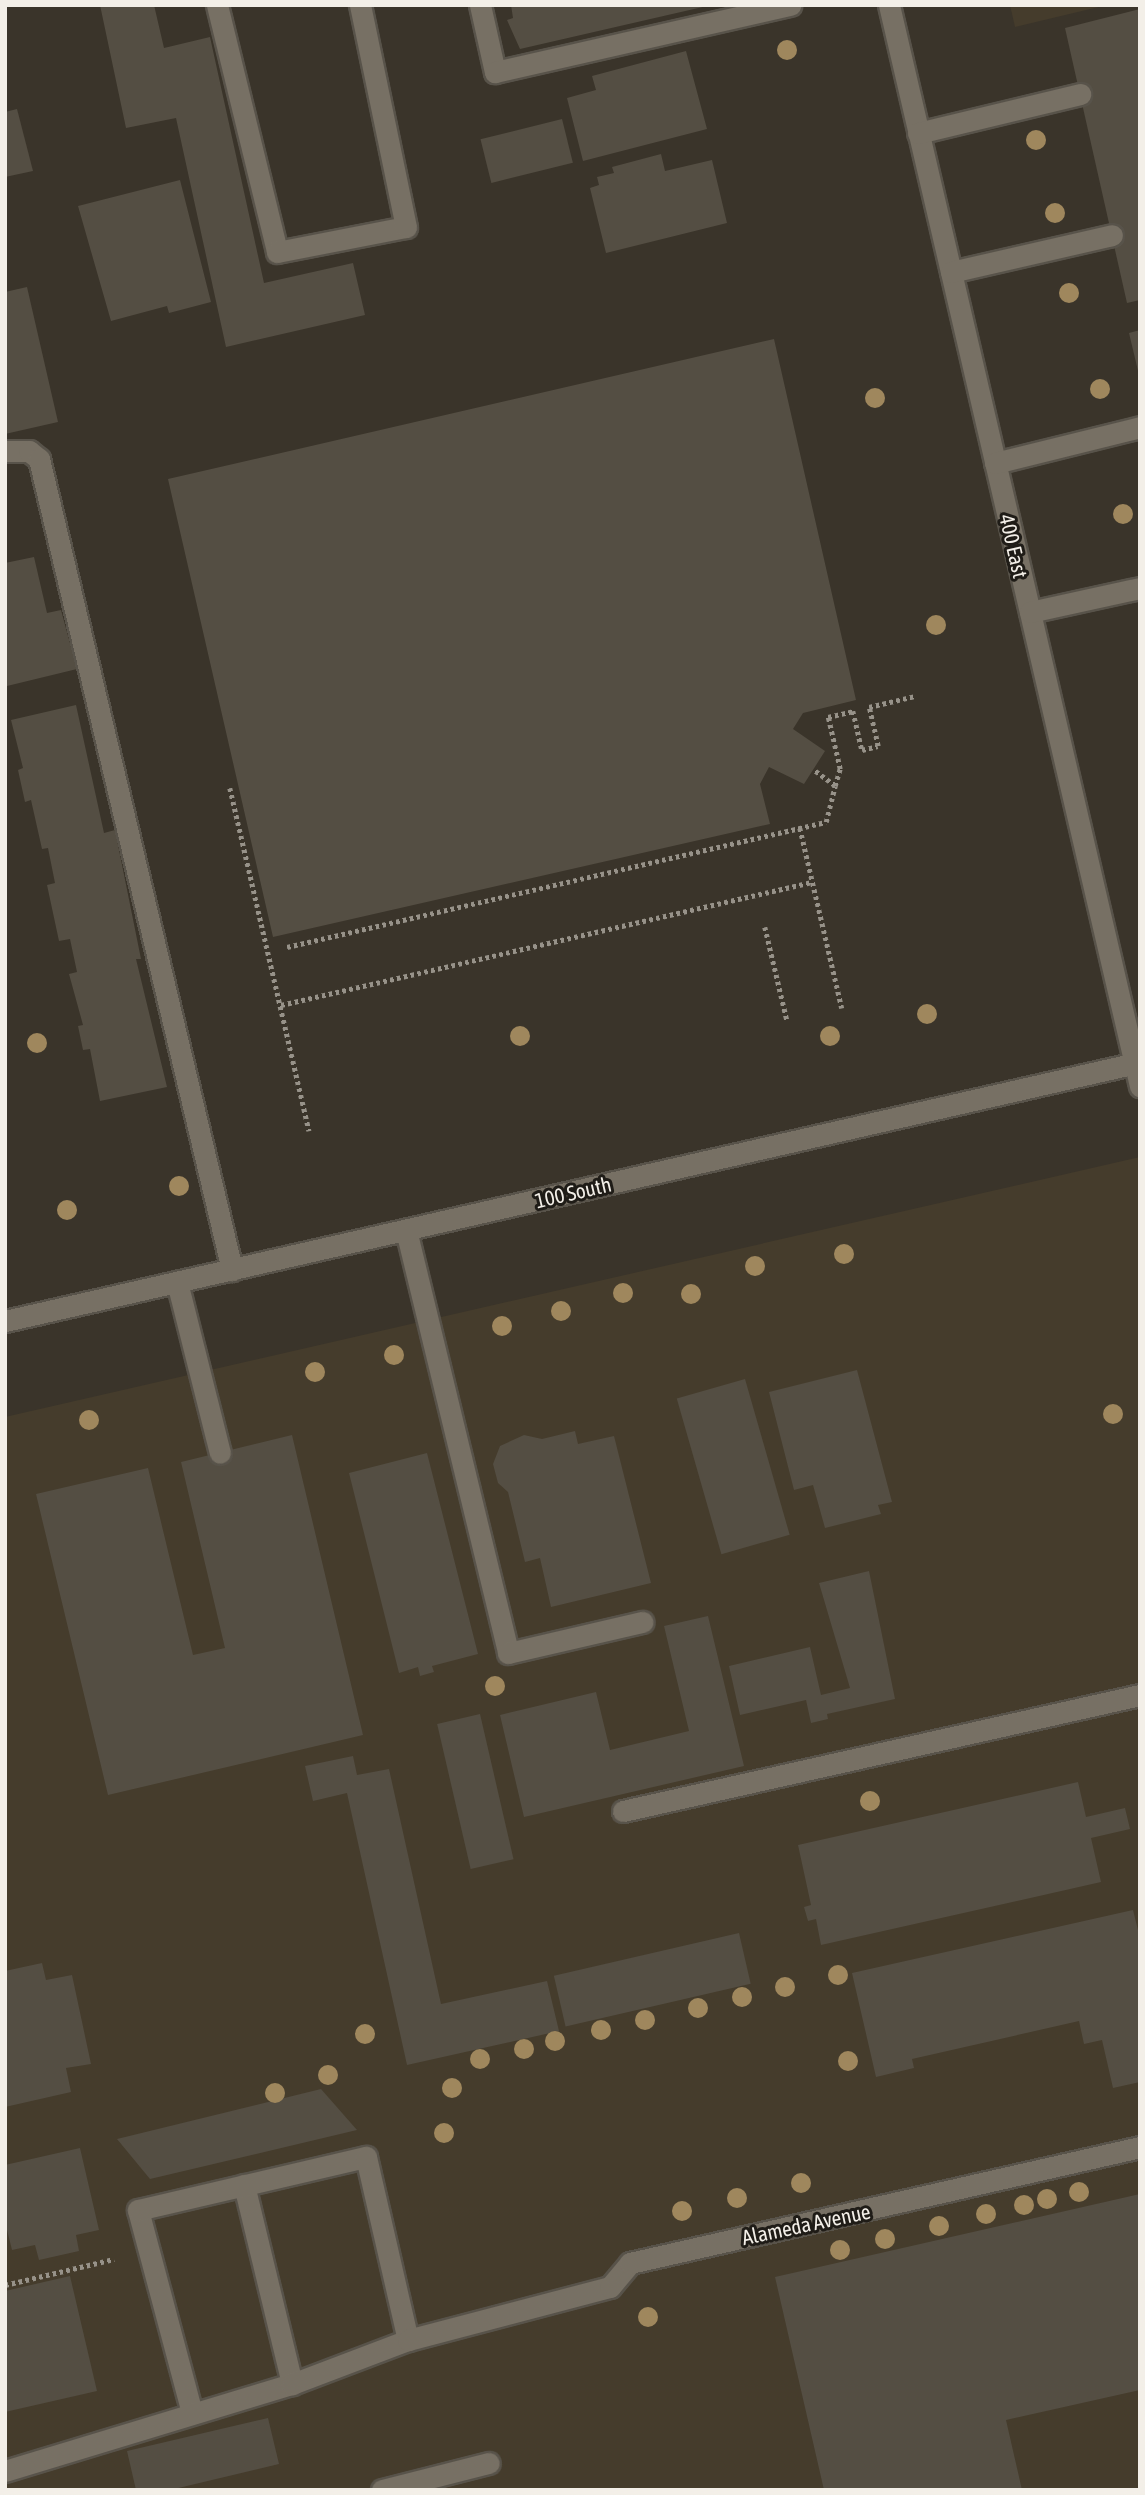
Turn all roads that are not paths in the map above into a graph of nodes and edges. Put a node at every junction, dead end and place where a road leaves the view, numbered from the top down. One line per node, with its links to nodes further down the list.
1 (217, 5): 2 (street)
2 (360, 5)
3 (480, 5): 4 (street)
4 (790, 5)
5 (889, 5): 7 (street, 400 East)
6 (1080, 94): 7 (street)
7 (918, 133): 9 (street, 400 East)
8 (1112, 235): 9 (street)
9 (951, 272): 12 (street, 400 East)
10 (1140, 428): 12 (street)
11 (5, 451): 18 (street)
12 (995, 463): 14 (street, 400 East)
13 (1140, 588): 14 (street)
14 (1030, 612): 15 (street, 400 East)
15 (1137, 1063): 16 (street, 400 East); 17 (street, 100 South)
16 (1140, 1086)
17 (406, 1230): 18 (street, 100 South); 22 (street)
18 (232, 1270): 19 (street, 100 South)
19 (177, 1282): 20 (street, 100 South); 21 (street)
20 (5, 1321)
21 (220, 1453)
22 (642, 1622)
23 (1140, 1695): 24 (street)
24 (624, 1811)
25 (1140, 2147): 27 (street, Alameda Avenue)
26 (244, 2185): 27 (street); 28 (street); 29 (street)
27 (408, 2340): 28 (street, Alameda Avenue)
28 (292, 2384): 29 (street, Alameda Avenue)
29 (192, 2413): 31 (street, Alameda Avenue)
30 (489, 2463): 32 (street)
31 (5, 2471)
32 (382, 2490)

